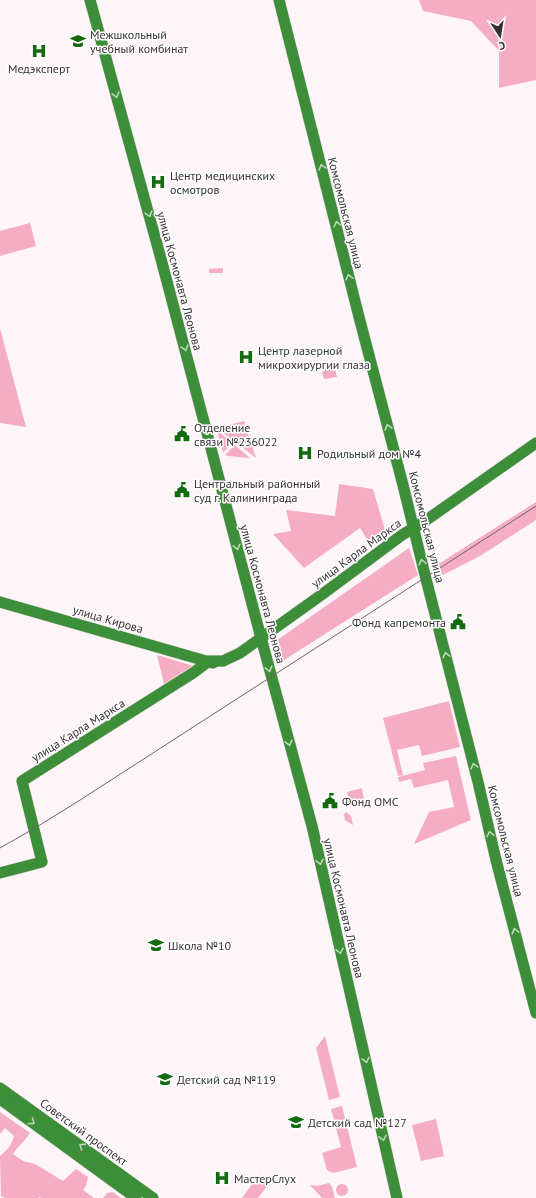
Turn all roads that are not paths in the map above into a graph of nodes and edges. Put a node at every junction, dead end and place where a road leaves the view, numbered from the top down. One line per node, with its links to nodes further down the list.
1 (90, 0): 7 (main road, улица Космонавта Леонова, one-way to 7)
2 (279, 0): 5 (main road, Комсомольская улица, one-way to 2)
3 (536, 443): 5 (main road, улица Карла Маркса)
4 (536, 449): 5 (main road, улица Карла Маркса)
5 (414, 530): 7 (main road, улица Карла Маркса); 10 (main road, Комсомольская улица, one-way to 5)
6 (0, 602): 8 (main road, улица Кирова)
7 (261, 640): 8 (main road, улица Карла Маркса); 15 (main road, улица Космонавта Леонова, one-way to 15)
8 (209, 662): 9 (main road, улица Карла Маркса)
9 (0, 873)
10 (536, 1013)
11 (0, 1088): 14 (main road, Советский проспект, one-way to 11)
12 (0, 1099): 13 (main road, Советский проспект, one-way to 13)
13 (136, 1198)
14 (153, 1198)
15 (397, 1198)

